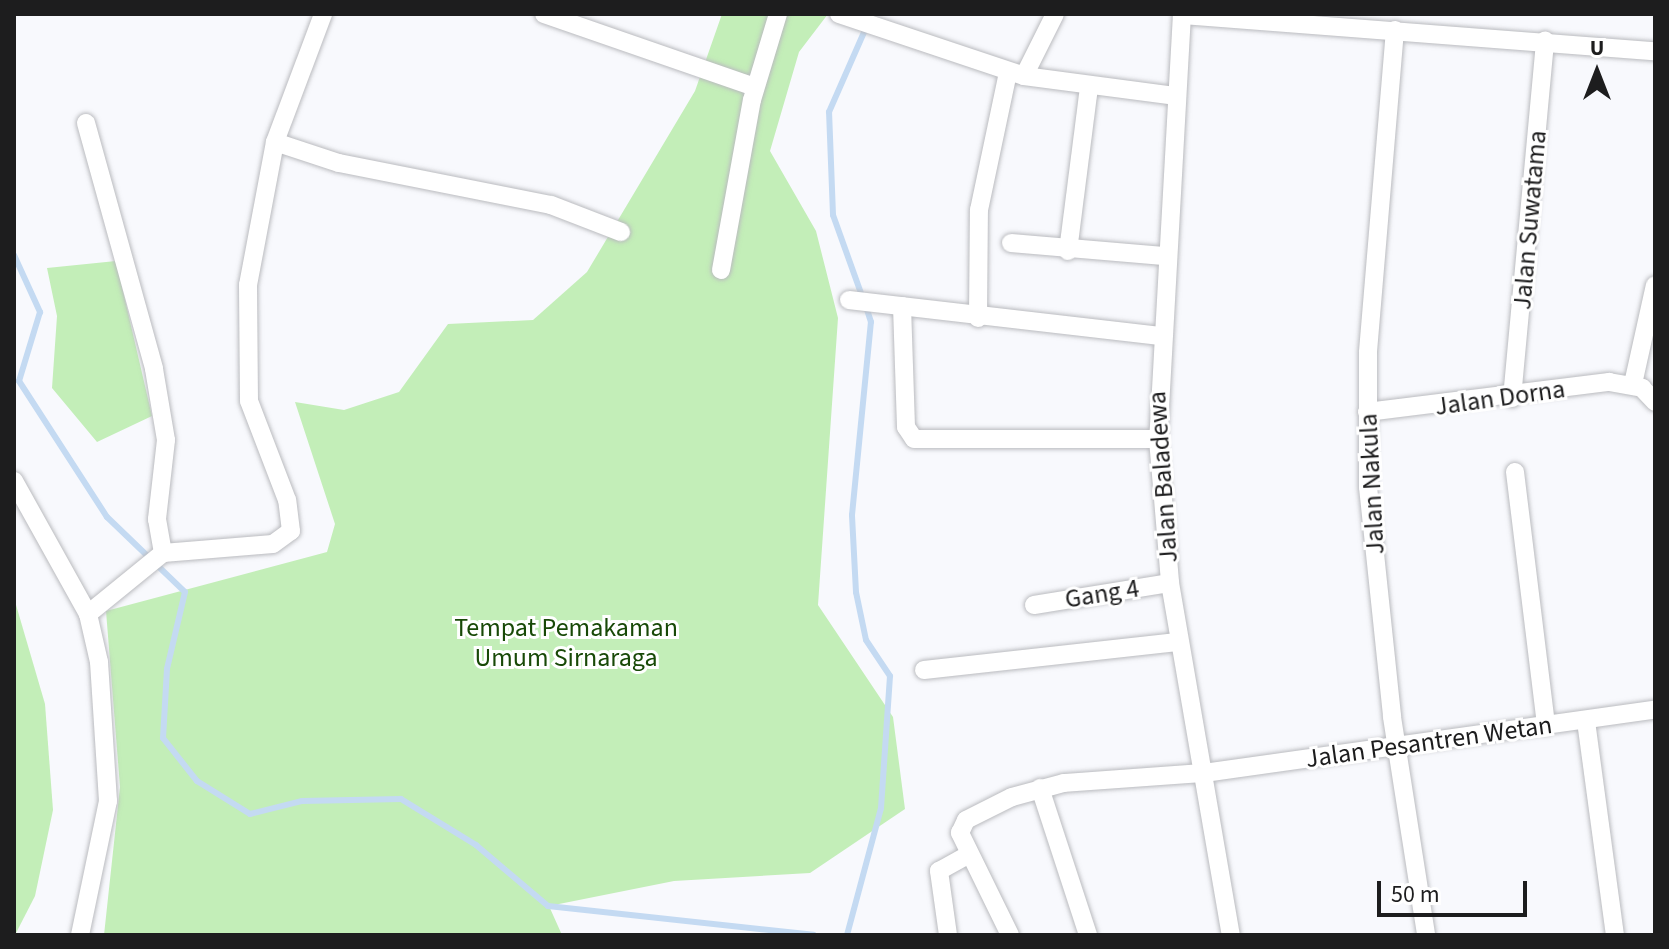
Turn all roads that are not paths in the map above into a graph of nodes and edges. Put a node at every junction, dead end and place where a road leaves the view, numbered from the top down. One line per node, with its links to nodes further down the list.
1 (323, 14): 15 (street)
2 (544, 14): 12 (street)
3 (778, 14): 12 (street)
4 (1055, 14): 10 (street)
5 (1182, 14): 7 (street); 13 (street, Jalan Baladewa)
6 (846, 15): 10 (street)
7 (1395, 30): 8 (street); 29 (street, Jalan Nakula)
8 (1545, 41): 9 (street); 27 (street, Jalan Suwatama)
9 (1655, 51)
10 (1016, 74): 11 (street); 24 (street)
11 (1089, 86): 13 (street); 18 (street)
12 (755, 87): 20 (street)
13 (1175, 96): 19 (street, Jalan Baladewa)
14 (86, 123): 33 (street)
15 (275, 142): 16 (street); 33 (street)
16 (621, 232)
17 (1011, 243): 18 (street)
18 (1068, 251): 19 (street)
19 (1163, 256): 25 (street, Jalan Baladewa)
20 (721, 270)
21 (1655, 285): 26 (street)
22 (849, 300): 23 (street)
23 (902, 306): 24 (street); 30 (street)
24 (978, 318): 25 (street)
25 (1158, 336): 30 (street, Jalan Baladewa)
26 (1633, 384): 27 (street, Jalan Dorna); 28 (street)
27 (1512, 398): 29 (street, Jalan Dorna)
28 (1655, 402)
29 (1367, 412): 42 (street, Jalan Nakula)
30 (1158, 439): 34 (street, Jalan Baladewa)
31 (1515, 472): 41 (street)
32 (14, 481): 36 (street)
33 (160, 555): 36 (street)
34 (1170, 583): 35 (street, Gang 4); 37 (street, Jalan Baladewa)
35 (1034, 605)
36 (88, 614): 46 (street)
37 (1179, 642): 38 (street); 43 (street, Jalan Baladewa)
38 (924, 670)
39 (1655, 710): 40 (street, Jalan Pesantren Wetan)
40 (1586, 721): 41 (street, Jalan Pesantren Wetan); 52 (street)
41 (1546, 726): 42 (street, Jalan Pesantren Wetan)
42 (1396, 745): 43 (street, Jalan Pesantren Wetan); 51 (street, Jalan Nakula)
43 (1204, 773): 44 (street, Jalan Pesantren Wetan); 50 (street, Jalan Baladewa)
44 (1040, 788): 45 (street, Jalan Pesantren Wetan); 49 (street)
45 (968, 855): 47 (street); 48 (street)
46 (80, 935)
47 (948, 935)
48 (1010, 935)
49 (1088, 935)
50 (1231, 935)
51 (1426, 935)
52 (1615, 935)

